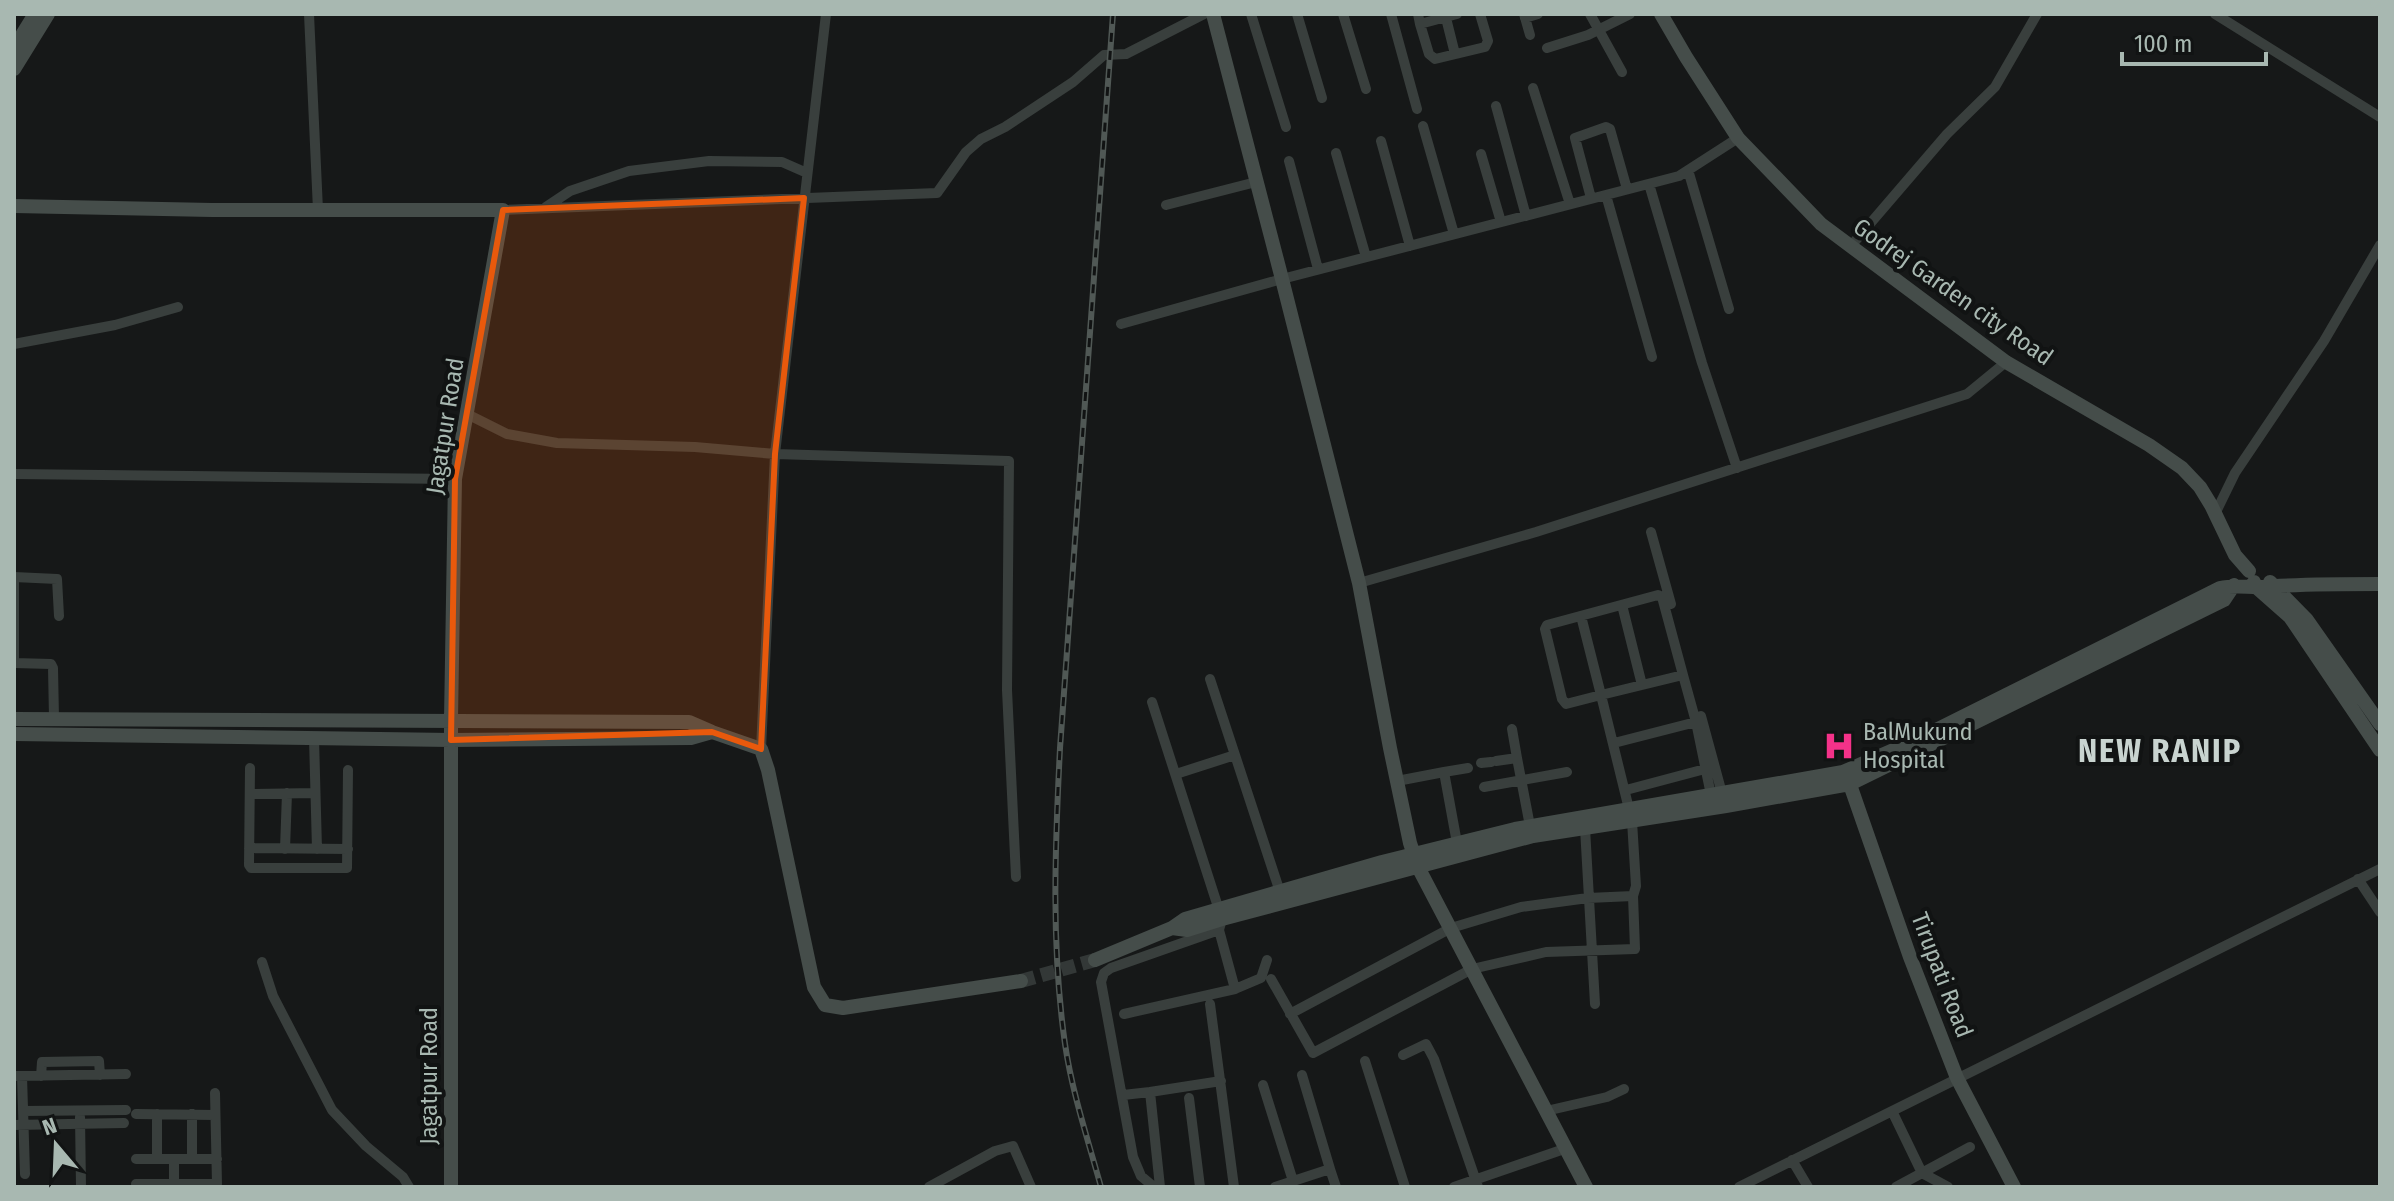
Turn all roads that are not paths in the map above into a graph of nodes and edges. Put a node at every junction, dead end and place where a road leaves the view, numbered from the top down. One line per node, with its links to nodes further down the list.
1 (35, 14): 23 (street)
2 (48, 14): 26 (street)
3 (309, 14): 53 (street)
4 (826, 14): 42 (street)
5 (1204, 14): 47 (street)
6 (1213, 14): 43 (street)
7 (1251, 14): 35 (street)
8 (1297, 14): 30 (street)
9 (1343, 14): 29 (street)
10 (1391, 14): 32 (street)
11 (1480, 14): 25 (street)
12 (1538, 14): 19 (street)
13 (1590, 14): 21 (street)
14 (1630, 14): 21 (street)
15 (1661, 14): 36 (street, Godrej Garden city Road)
16 (2037, 14): 60 (street)
17 (2215, 14): 33 (street)
18 (1449, 15): 20 (street); 25 (street)
19 (1525, 16): 22 (street)
20 (1419, 19): 25 (street)
21 (1599, 30): 24 (street); 27 (street)
22 (1530, 35)
23 (14, 48)
24 (1547, 48)
25 (1455, 54)
26 (14, 69)
27 (1622, 72)
28 (1533, 88): 49 (street)
29 (1366, 89)
30 (1322, 98)
31 (1496, 106): 55 (street)
32 (1417, 109)
33 (2380, 117)
34 (1423, 126): 57 (street)
35 (1286, 127)
36 (1738, 138): 41 (street); 60 (street, Godrej Garden city Road)
37 (1381, 141): 59 (street)
38 (1336, 153): 61 (street)
39 (1481, 154): 56 (street)
40 (1289, 161): 62 (street)
41 (1688, 170): 44 (street); 65 (street)
42 (807, 173): 47 (street); 52 (street)
43 (1256, 182): 50 (street); 63 (street)
44 (1649, 184): 45 (street); 72 (street)
45 (1627, 189): 46 (street); 48 (street)
46 (1606, 195): 48 (street); 68 (street)
47 (804, 198): 52 (street); 71 (street)
48 (1591, 198): 49 (street)
49 (1570, 204): 55 (street)
50 (1166, 205)
51 (14, 206): 53 (street)
52 (545, 208): 54 (street)
53 (318, 210): 54 (street)
54 (503, 210): 70 (street, Jagatpur Road)
55 (1526, 216): 56 (street)
56 (1501, 222): 57 (street)
57 (1454, 234): 59 (street)
58 (2380, 245): 75 (street)
59 (1410, 246): 61 (street)
60 (1850, 247): 69 (street, Godrej Garden city Road)
61 (1366, 257): 62 (street)
62 (1318, 269): 63 (street)
63 (1282, 279): 66 (street); 78 (street)
64 (178, 307): 67 (street)
65 (1729, 309)
66 (1121, 324)
67 (14, 344)
68 (1652, 357)
69 (2006, 362): 72 (street); 75 (street, Godrej Garden city Road)
70 (467, 414): 71 (street); 74 (street, Jagatpur Road)
71 (775, 454): 104 (street); 135 (street)
72 (1737, 468): 78 (street)
73 (14, 474): 74 (street)
74 (455, 479): 93 (street, Jagatpur Road)
75 (2215, 514): 77 (street, Godrej Garden city Road)
76 (1651, 532): 124 (street)
77 (2249, 571): 79 (street); 81 (street, Godrej Garden city Road)
78 (1359, 583): 118 (street)
79 (2274, 584): 80 (street); 81 (street); 96 (street)
80 (2380, 584)
81 (2256, 587): 105 (street); 116 (street)
82 (1622, 605): 84 (street); 86 (street); 88 (street)
83 (59, 616): 85 (street)
84 (1581, 616): 89 (street); 89 (street)
85 (14, 663): 91 (street)
86 (1683, 675): 88 (street); 95 (street)
87 (1210, 679): 106 (street)
88 (1642, 685): 89 (street)
89 (1601, 695): 103 (street)
90 (1152, 702): 115 (street)
91 (54, 718): 92 (street); 93 (street)
92 (14, 719)
93 (451, 719): 94 (street); 102 (street, Jagatpur Road)
94 (608, 721): 98 (street); 101 (street)
95 (1696, 722): 103 (street); 111 (street)
96 (2380, 724)
97 (1512, 729): 107 (street)
98 (712, 732): 101 (street); 104 (street)
99 (14, 734): 100 (street)
100 (314, 738): 102 (street); 122 (street)
101 (607, 738): 102 (street)
102 (451, 740): 196 (street, Jagatpur Road)
103 (1614, 743): 120 (street)
104 (761, 749): 149 (street)
105 (2380, 750)
106 (1235, 755): 115 (street); 137 (street)
107 (1517, 758): 108 (street); 117 (street)
108 (1489, 762)
109 (250, 768): 123 (street)
110 (1468, 768): 113 (street)
111 (1705, 769): 120 (street); 124 (street)
112 (348, 770): 132 (street)
113 (1444, 772): 118 (street); 128 (street)
114 (1567, 772): 117 (street)
115 (1176, 774): 141 (street)
116 (1848, 778): 124 (street); 160 (street, Tirupati Road)
117 (1522, 780): 119 (street); 126 (street)
118 (1397, 781): 133 (street)
119 (1484, 787)
120 (1626, 790): 125 (street)
121 (287, 793): 122 (street); 123 (street); 130 (street)
122 (315, 793): 131 (street)
123 (250, 794): 129 (street)
124 (1720, 798): 125 (street)
125 (1630, 815): 126 (street); 127 (street); 138 (street)
126 (1530, 826): 128 (street)
127 (1585, 828): 133 (street); 139 (street)
128 (1457, 843): 133 (street)
129 (249, 848): 130 (street); 132 (street)
130 (285, 849): 131 (street)
131 (317, 849): 132 (street)
132 (348, 849)
133 (1416, 861): 137 (street); 141 (street); 142 (street)
134 (2380, 869): 136 (street)
135 (1016, 877)
136 (2358, 879): 140 (street); 160 (street)
137 (1280, 892): 141 (street)
138 (1633, 896): 139 (street); 143 (street)
139 (1588, 898): 142 (street); 143 (street)
140 (2380, 912)
141 (1220, 919): 144 (street); 150 (street); 166 (street)
142 (1451, 928): 147 (street); 154 (street)
143 (1591, 950): 147 (street); 152 (street)
144 (1095, 960)
145 (1267, 960): 150 (street)
146 (262, 962): 195 (street)
147 (1472, 969): 154 (street); 170 (street)
148 (1271, 979): 154 (street)
149 (1021, 981)
150 (1235, 989): 153 (street)
151 (1210, 1004): 161 (street)
152 (1595, 1004)
153 (1124, 1014)
154 (1290, 1014)
155 (1403, 1055): 191 (street)
156 (1365, 1061): 204 (street)
157 (126, 1074): 159 (street)
158 (1302, 1075): 186 (street)
159 (18, 1076): 168 (street)
160 (1957, 1078): 171 (street); 211 (street, Tirupati Road)
161 (1221, 1081): 164 (street); 201 (street)
162 (1263, 1085): 190 (street)
163 (1624, 1089): 170 (street)
164 (1150, 1092): 166 (street); 199 (street)
165 (215, 1093): 174 (street)
166 (1123, 1095): 189 (street)
167 (1189, 1098): 200 (street)
168 (23, 1111): 169 (street); 177 (street)
169 (80, 1111): 172 (street); 176 (street)
170 (1546, 1111): 179 (street)
171 (1892, 1111): 185 (street); 187 (street)
172 (157, 1114): 173 (street); 181 (street)
173 (192, 1114): 174 (street); 183 (street)
174 (215, 1115): 184 (street)
175 (124, 1123): 176 (street)
176 (80, 1124): 177 (street); 194 (street)
177 (19, 1125): 188 (street)
178 (1970, 1147): 187 (street)
179 (1567, 1148): 191 (street); 206 (street)
180 (136, 1159): 181 (street)
181 (157, 1159): 182 (street)
182 (174, 1159): 183 (street); 193 (street)
183 (192, 1159): 184 (street)
184 (217, 1159): 193 (street)
185 (1792, 1160): 207 (street); 208 (street)
186 (1330, 1169): 190 (street); 203 (street)
187 (1922, 1173): 209 (street); 210 (street)
188 (25, 1174)
189 (1142, 1182): 199 (street)
190 (1299, 1182): 202 (street)
191 (1477, 1183): 205 (street)
192 (136, 1184): 193 (street)
193 (174, 1186)
194 (81, 1187)
195 (409, 1187)
196 (451, 1187)
197 (929, 1187): 198 (street)
198 (1031, 1187)
199 (1157, 1187)
200 (1200, 1187)
201 (1234, 1187)
202 (1275, 1187)
203 (1336, 1187)
204 (1405, 1187)
205 (1454, 1187)
206 (1586, 1187)
207 (1739, 1187)
208 (1808, 1187)
209 (1896, 1187)
210 (1948, 1187)
211 (2014, 1187)

